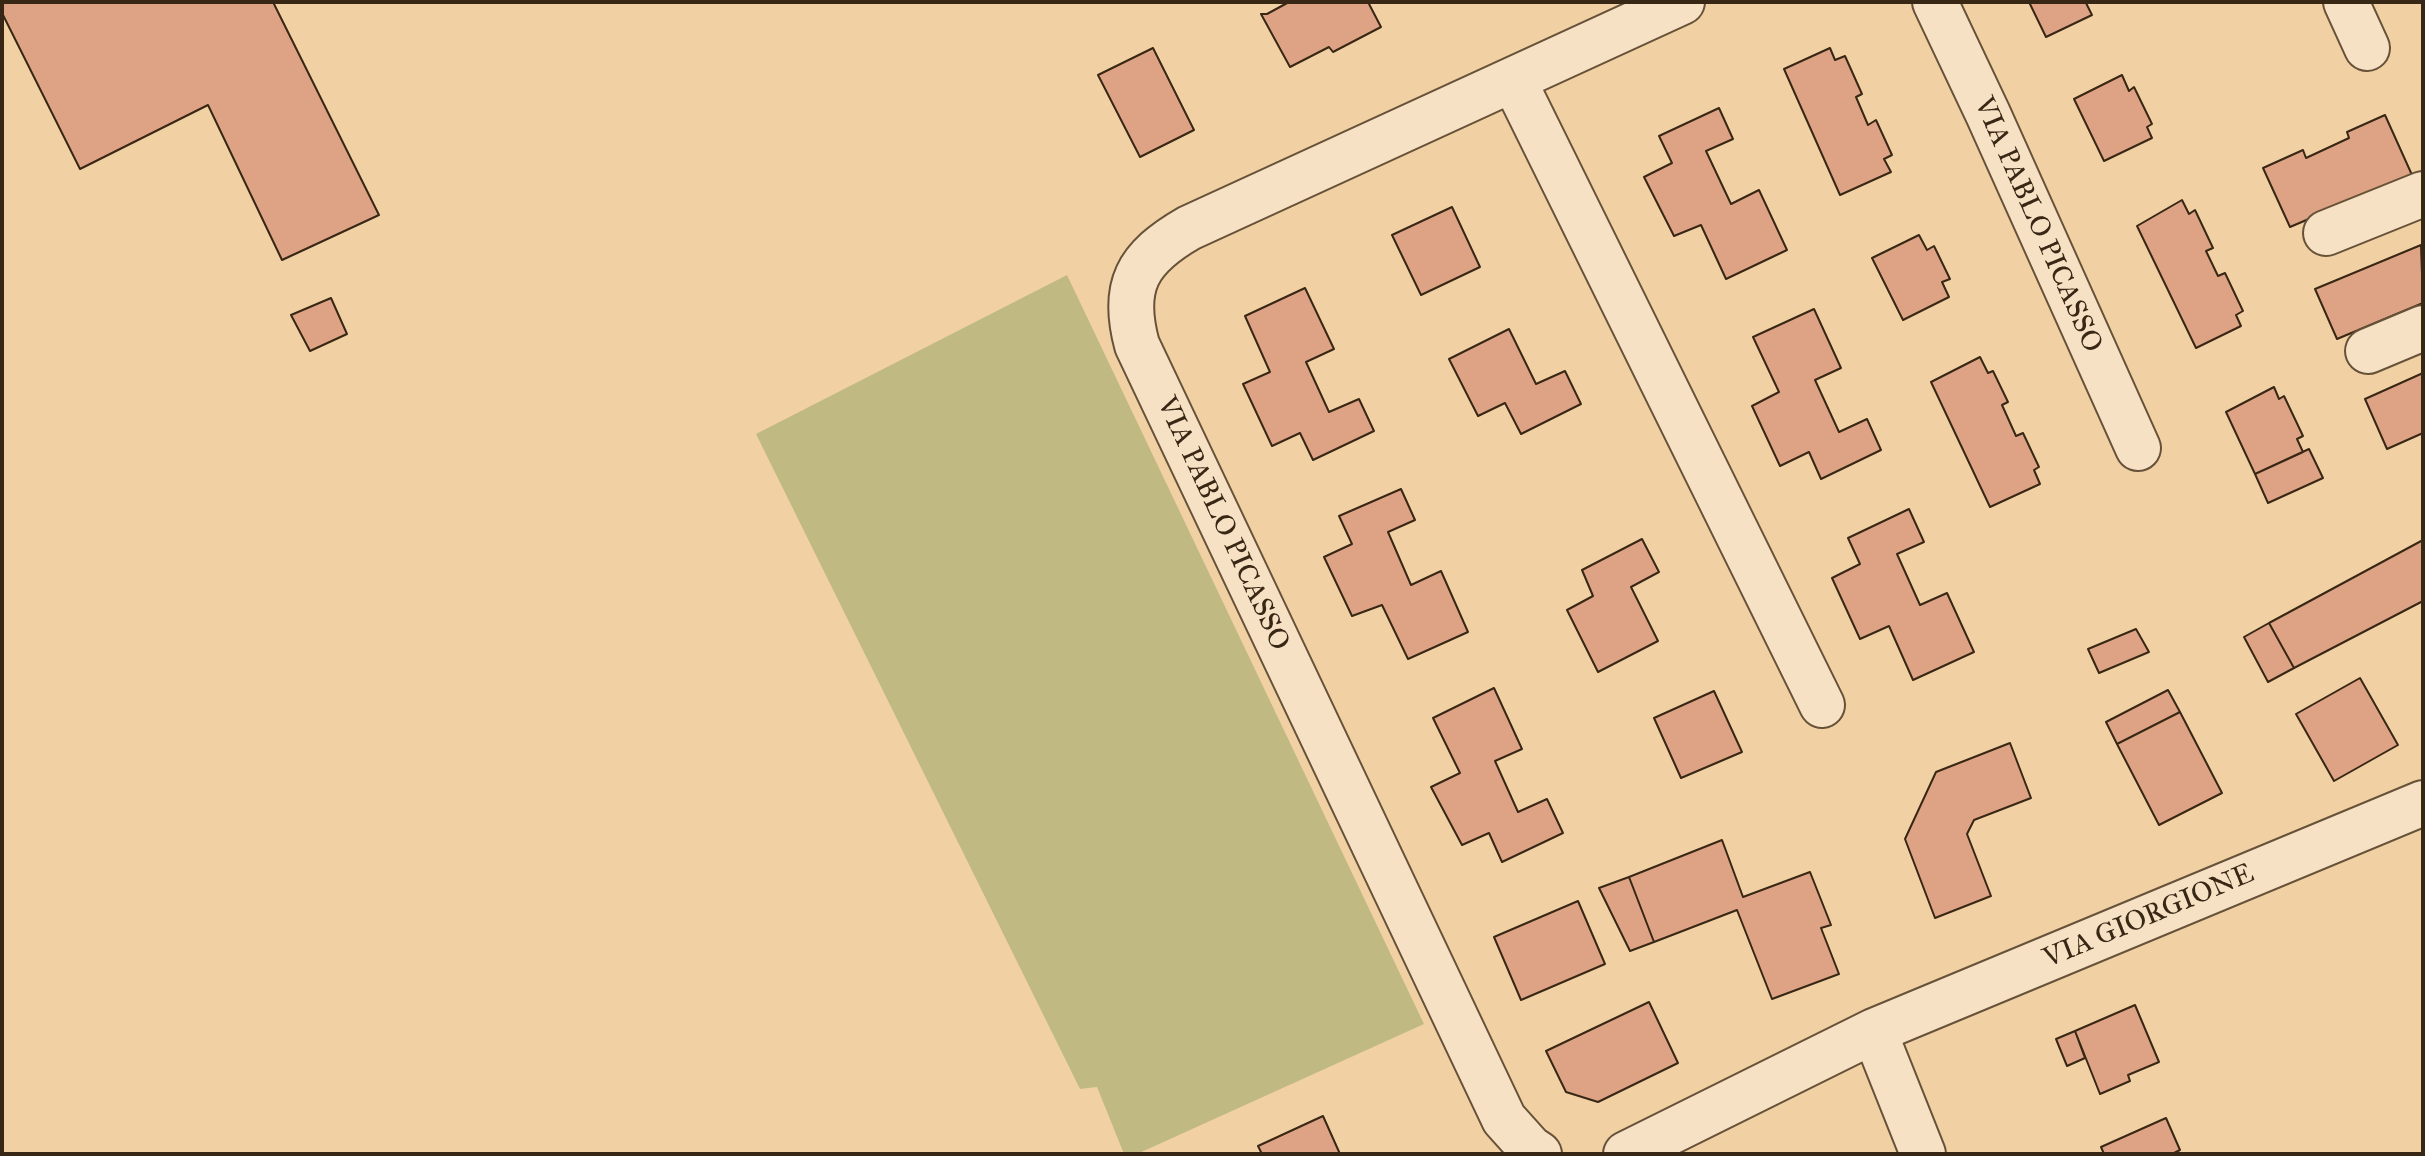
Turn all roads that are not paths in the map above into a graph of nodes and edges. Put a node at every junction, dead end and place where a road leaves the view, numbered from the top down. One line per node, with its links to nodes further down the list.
1 (1682, 2): 5 (street, VIA PABLO PICASSO)
2 (1935, 2): 10 (street, VIA PABLO PICASSO)
3 (2346, 2): 4 (street)
4 (2367, 48)
5 (1514, 81): 11 (street); 14 (street, VIA PABLO PICASSO)
6 (2423, 194): 7 (street)
7 (2326, 233)
8 (2423, 328): 9 (street)
9 (2368, 351)
10 (2138, 448)
11 (1822, 705)
12 (2423, 803): 13 (street, VIA GIORGIONE)
13 (1874, 1031): 15 (street, VIA GIORGIONE); 16 (street)
14 (1535, 1151)
15 (1626, 1154)
16 (1923, 1154)

